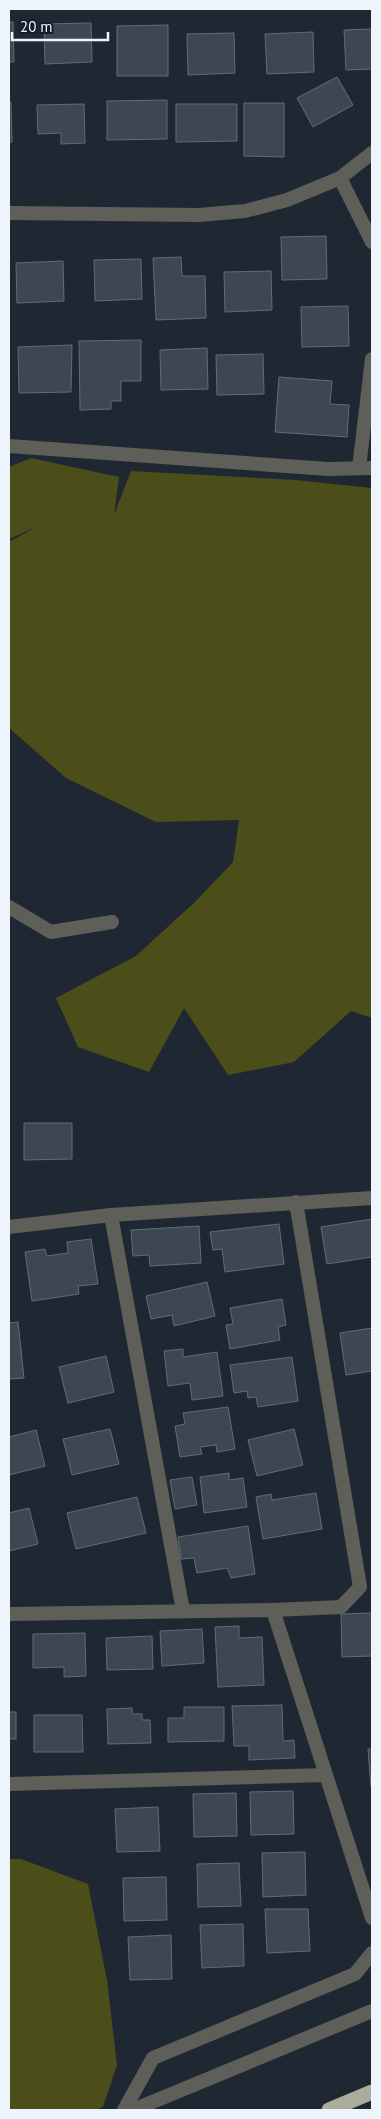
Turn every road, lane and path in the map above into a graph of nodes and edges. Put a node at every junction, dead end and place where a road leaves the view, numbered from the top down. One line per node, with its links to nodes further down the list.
1 (372, 153): 2 (street)
2 (340, 178): 3 (street); 4 (street)
3 (9, 213)
4 (372, 242)
5 (372, 359): 7 (street)
6 (9, 446): 7 (street)
7 (366, 468)
8 (9, 907): 9 (street)
9 (112, 922)
10 (372, 1198): 11 (street)
11 (296, 1202): 12 (street); 14 (street)
12 (111, 1215): 13 (street); 15 (street)
13 (9, 1227)
14 (273, 1610): 15 (street); 17 (street)
15 (183, 1611): 16 (street)
16 (9, 1614)
17 (326, 1775): 18 (street); 19 (street)
18 (9, 1784)
19 (372, 1918)
20 (372, 1953): 23 (street)
21 (372, 2011): 24 (street)
22 (372, 2092): 25 (highway)
23 (124, 2110)
24 (133, 2110)
25 (329, 2110)

